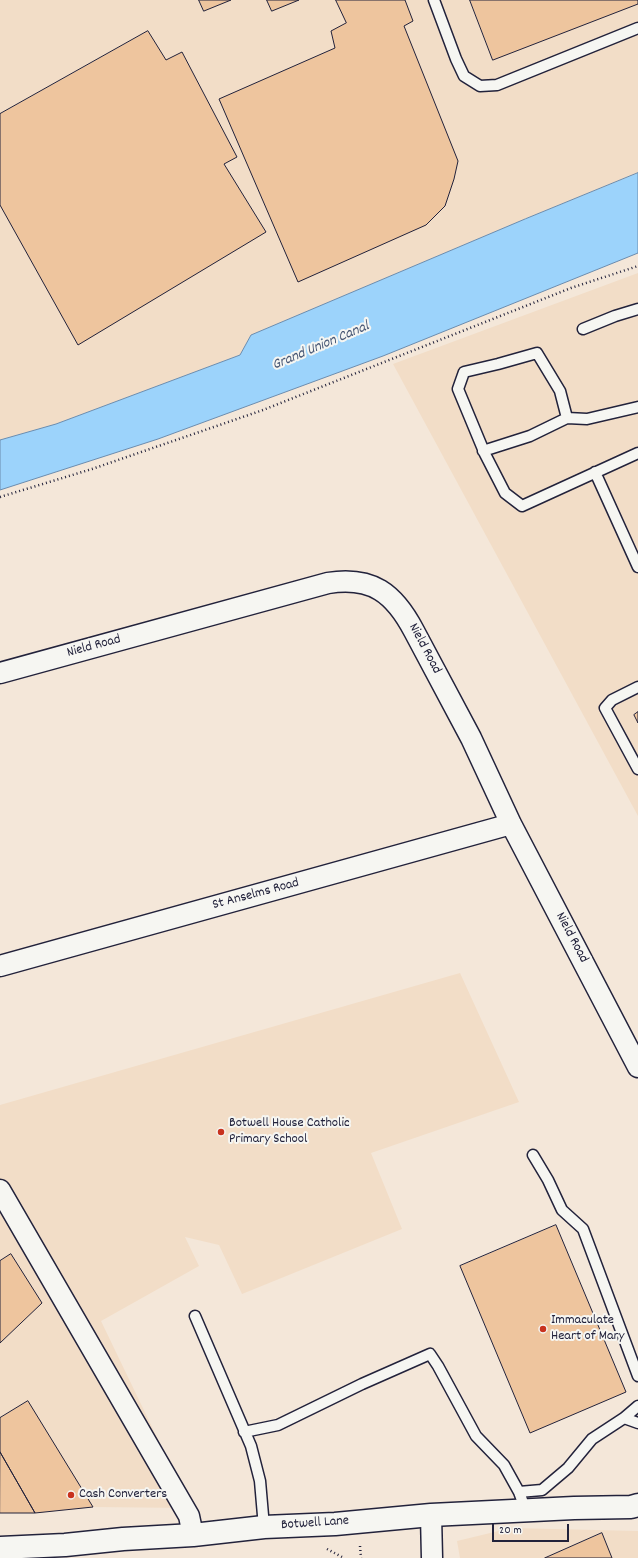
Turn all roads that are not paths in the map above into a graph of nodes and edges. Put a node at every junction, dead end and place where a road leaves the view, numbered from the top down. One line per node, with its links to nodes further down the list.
1 (434, 0): 2 (lane)
2 (638, 28)
3 (638, 309): 4 (lane)
4 (583, 329)
5 (638, 407): 6 (lane)
6 (567, 418): 7 (lane); 7 (lane)
7 (483, 451): 9 (lane)
8 (638, 453): 9 (lane)
9 (596, 472): 10 (lane)
10 (638, 567)
11 (0, 673): 14 (street, Nield Road)
12 (638, 687): 13 (lane)
13 (638, 769)
14 (511, 824): 15 (street, St Anselms Road); 16 (street, Nield Road)
15 (0, 966)
16 (638, 1067)
17 (533, 1155): 20 (lane)
18 (0, 1190): 29 (street)
19 (195, 1316): 24 (lane)
20 (638, 1376)
21 (638, 1406): 22 (lane)
22 (624, 1418): 23 (lane); 25 (lane)
23 (638, 1422)
24 (244, 1432): 25 (lane); 28 (lane)
25 (523, 1501): 26 (street, Botwell Lane); 27 (street, Botwell Lane)
26 (636, 1508)
27 (431, 1516): 28 (street, Botwell Lane); 31 (street)
28 (264, 1527): 29 (street, Botwell Lane)
29 (193, 1535): 30 (street, Botwell Lane)
30 (0, 1548)
31 (432, 1558)

